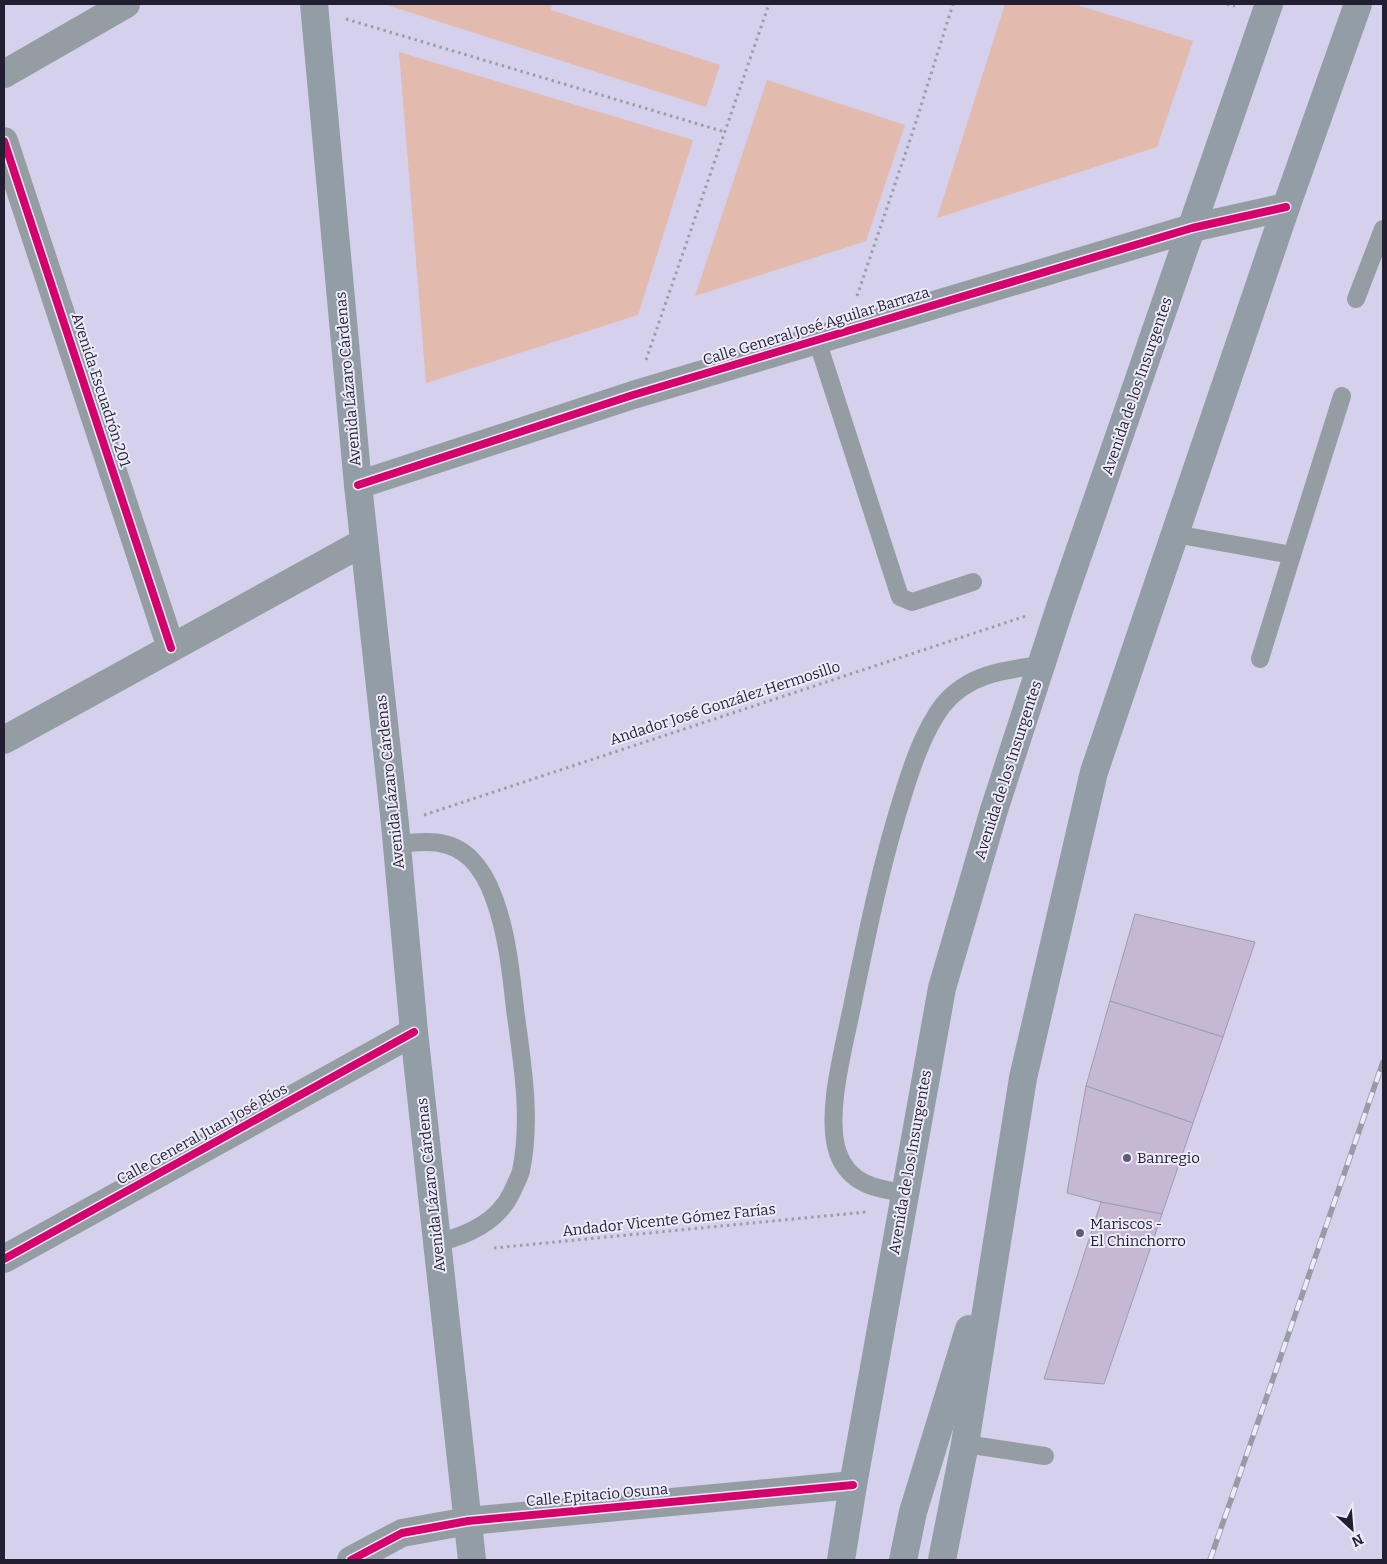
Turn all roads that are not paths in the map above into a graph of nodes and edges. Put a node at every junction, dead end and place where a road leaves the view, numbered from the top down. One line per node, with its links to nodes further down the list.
1 (126, 4): 5 (street)
2 (1268, 4): 8 (main road, Avenida de los Insurgentes)
3 (1358, 4): 7 (main road)
4 (314, 6): 13 (main road, Avenida Lázaro Cárdenas)
5 (4, 74)
6 (4, 142): 18 (street, Avenida Escuadrón 201)
7 (1286, 207): 8 (street, Calle General José Aguilar Barraza); 14 (main road)
8 (1192, 228): 11 (street, Calle General José Aguilar Barraza); 20 (main road, Avenida de los Insurgentes)
9 (1383, 229): 10 (lane)
10 (1356, 299)
11 (817, 340): 13 (street, Calle General José Aguilar Barraza); 17 (lane)
12 (1342, 396): 16 (lane)
13 (358, 486): 15 (main road, Avenida Lázaro Cárdenas)
14 (1175, 534): 16 (lane); 25 (main road)
15 (364, 542): 18 (street); 22 (main road, Avenida Lázaro Cárdenas)
16 (1292, 555): 19 (lane)
17 (974, 582)
18 (171, 648): 21 (street)
19 (1260, 659)
20 (1041, 665): 24 (main road, Avenida de los Insurgentes); 24 (lane)
21 (4, 740)
22 (396, 834): 23 (main road, Avenida Lázaro Cárdenas); 26 (lane)
23 (414, 1032): 26 (main road, Avenida Lázaro Cárdenas); 27 (street, Calle General Juan José Ríos)
24 (903, 1201): 30 (main road, Avenida de los Insurgentes)
25 (999, 1229): 28 (main road); 35 (main road)
26 (437, 1243): 31 (main road, Avenida Lázaro Cárdenas)
27 (4, 1259)
28 (965, 1444): 29 (lane); 36 (main road)
29 (1045, 1456)
30 (853, 1485): 31 (street, Calle Epitacio Osuna); 34 (main road, Avenida de los Insurgentes)
31 (468, 1521): 32 (street, Calle Epitacio Osuna); 33 (main road, Avenida Lázaro Cárdenas)
32 (351, 1560)
33 (472, 1560)
34 (841, 1560)
35 (903, 1560)
36 (942, 1560)

